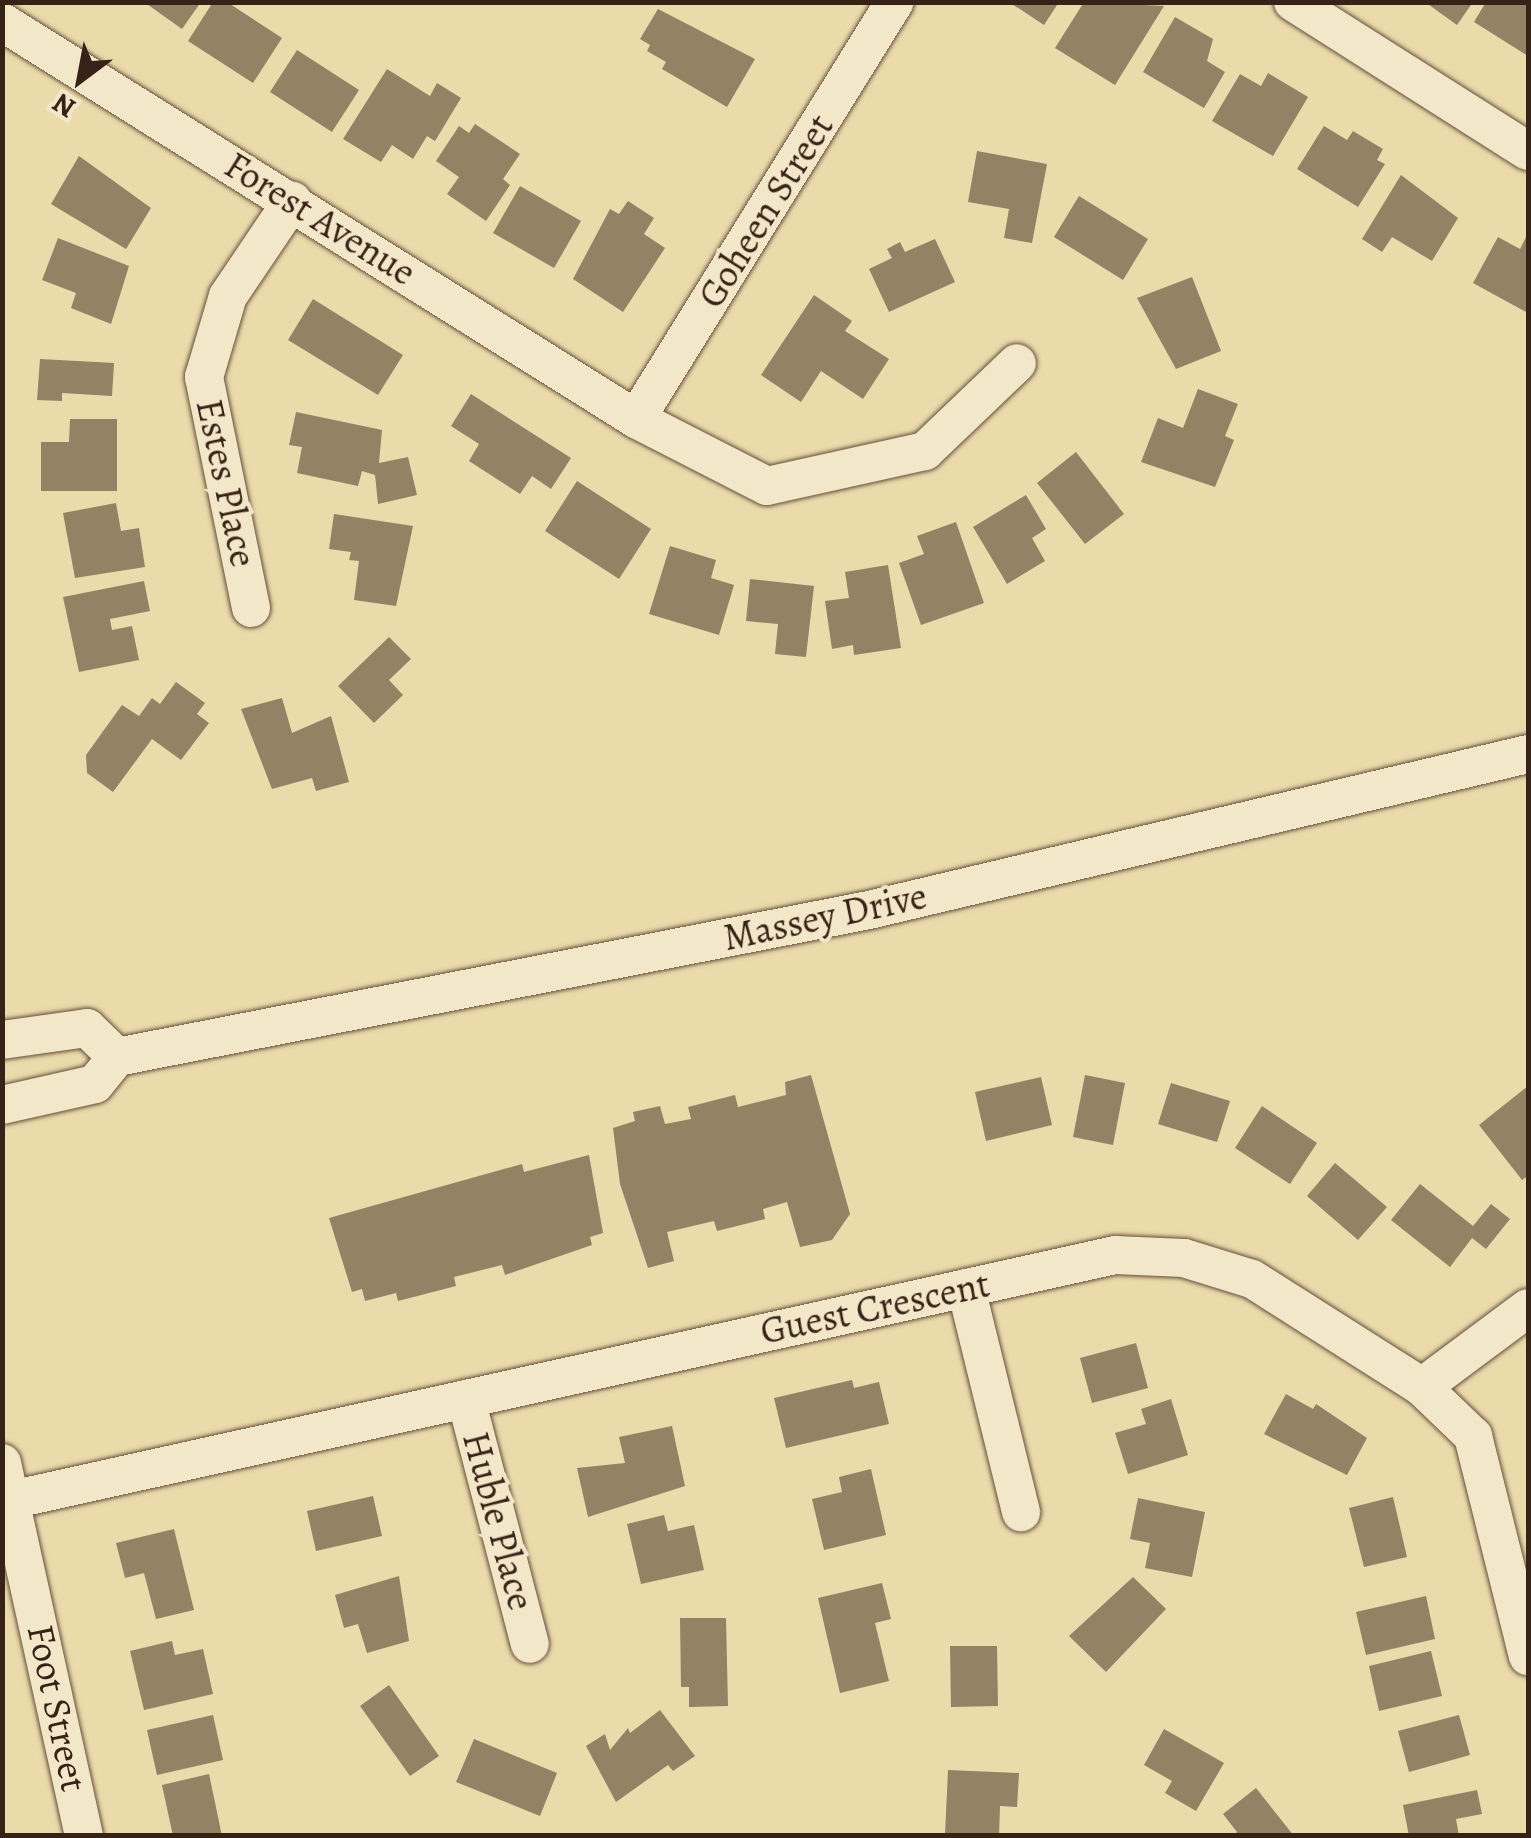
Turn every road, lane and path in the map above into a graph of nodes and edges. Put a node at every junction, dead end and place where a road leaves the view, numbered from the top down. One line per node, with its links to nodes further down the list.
1 (895, 2): 7 (street, Goheen Street)
2 (1293, 2): 4 (street)
3 (2, 22): 5 (street, Forest Avenue)
4 (1528, 150)
5 (292, 201): 7 (street, Forest Avenue); 8 (street, Estes Place)
6 (1017, 363): 7 (street, Forest Avenue)
7 (636, 420)
8 (252, 608)
9 (1528, 754): 11 (street, Massey Drive)
10 (2, 1040): 11 (street)
11 (117, 1058): 12 (street, Massey Drive)
12 (2, 1105)
13 (966, 1288): 15 (street, Guest Crescent); 16 (street, Guest Crescent); 19 (street)
14 (1528, 1308): 15 (street)
15 (1422, 1387): 21 (street, Guest Crescent)
16 (466, 1399): 18 (street, Guest Crescent); 20 (street, Huble Place)
17 (2, 1463): 18 (street, Foot Street)
18 (11, 1500): 22 (street, Foot Street)
19 (1021, 1512)
20 (530, 1644)
21 (1528, 1656)
22 (84, 1836)

